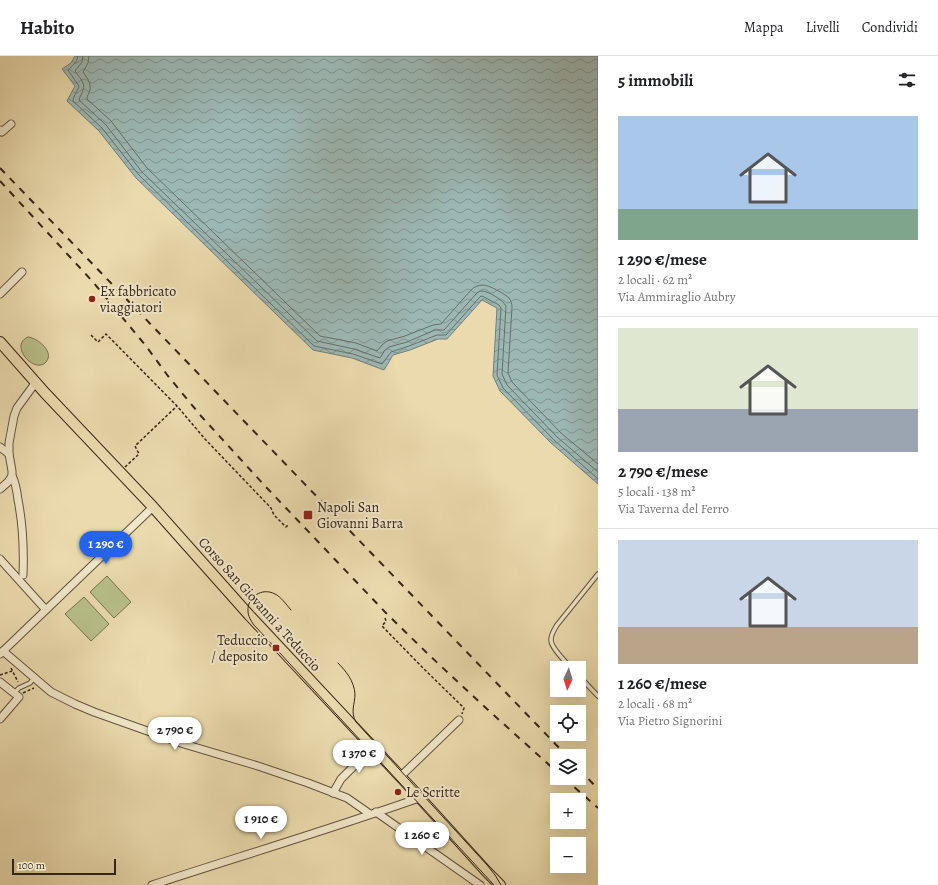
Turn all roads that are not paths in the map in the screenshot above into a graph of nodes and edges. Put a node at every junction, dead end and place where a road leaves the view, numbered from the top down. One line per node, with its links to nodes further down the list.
1 (11, 124): 2 (street)
2 (0, 130)
3 (22, 272): 4 (street)
4 (0, 294)
5 (0, 342): 6 (main road, Corso San Giovanni a Teduccio)
6 (36, 382): 8 (street); 11 (main road, Corso San Giovanni a Teduccio)
7 (0, 446): 8 (street)
8 (9, 454): 9 (street)
9 (12, 476): 10 (street); 14 (street)
10 (0, 490)
11 (153, 507): 15 (street); 25 (main road, Corso San Giovanni a Teduccio)
12 (0, 559): 15 (street)
13 (598, 574): 17 (lane)
14 (22, 575)
15 (46, 610): 16 (street)
16 (2, 653): 18 (street)
17 (565, 661)
18 (34, 678): 21 (lane); 27 (street)
19 (0, 682): 21 (street)
20 (586, 683): 22 (lane)
21 (17, 694): 23 (street)
22 (598, 696)
23 (0, 719)
24 (460, 720): 26 (street)
25 (373, 748): 26 (main road, Corso San Giovanni a Teduccio); 27 (street)
26 (400, 777): 28 (main road, Corso San Giovanni a Teduccio)
27 (333, 793): 29 (street)
28 (419, 798): 29 (street); 30 (main road, Corso San Giovanni a Teduccio)
29 (373, 813): 31 (street); 32 (street)
30 (487, 872): 33 (main road); 34 (main road, Corso San Giovanni a Teduccio)
31 (152, 885)
32 (480, 885)
33 (495, 885)
34 (500, 885)

